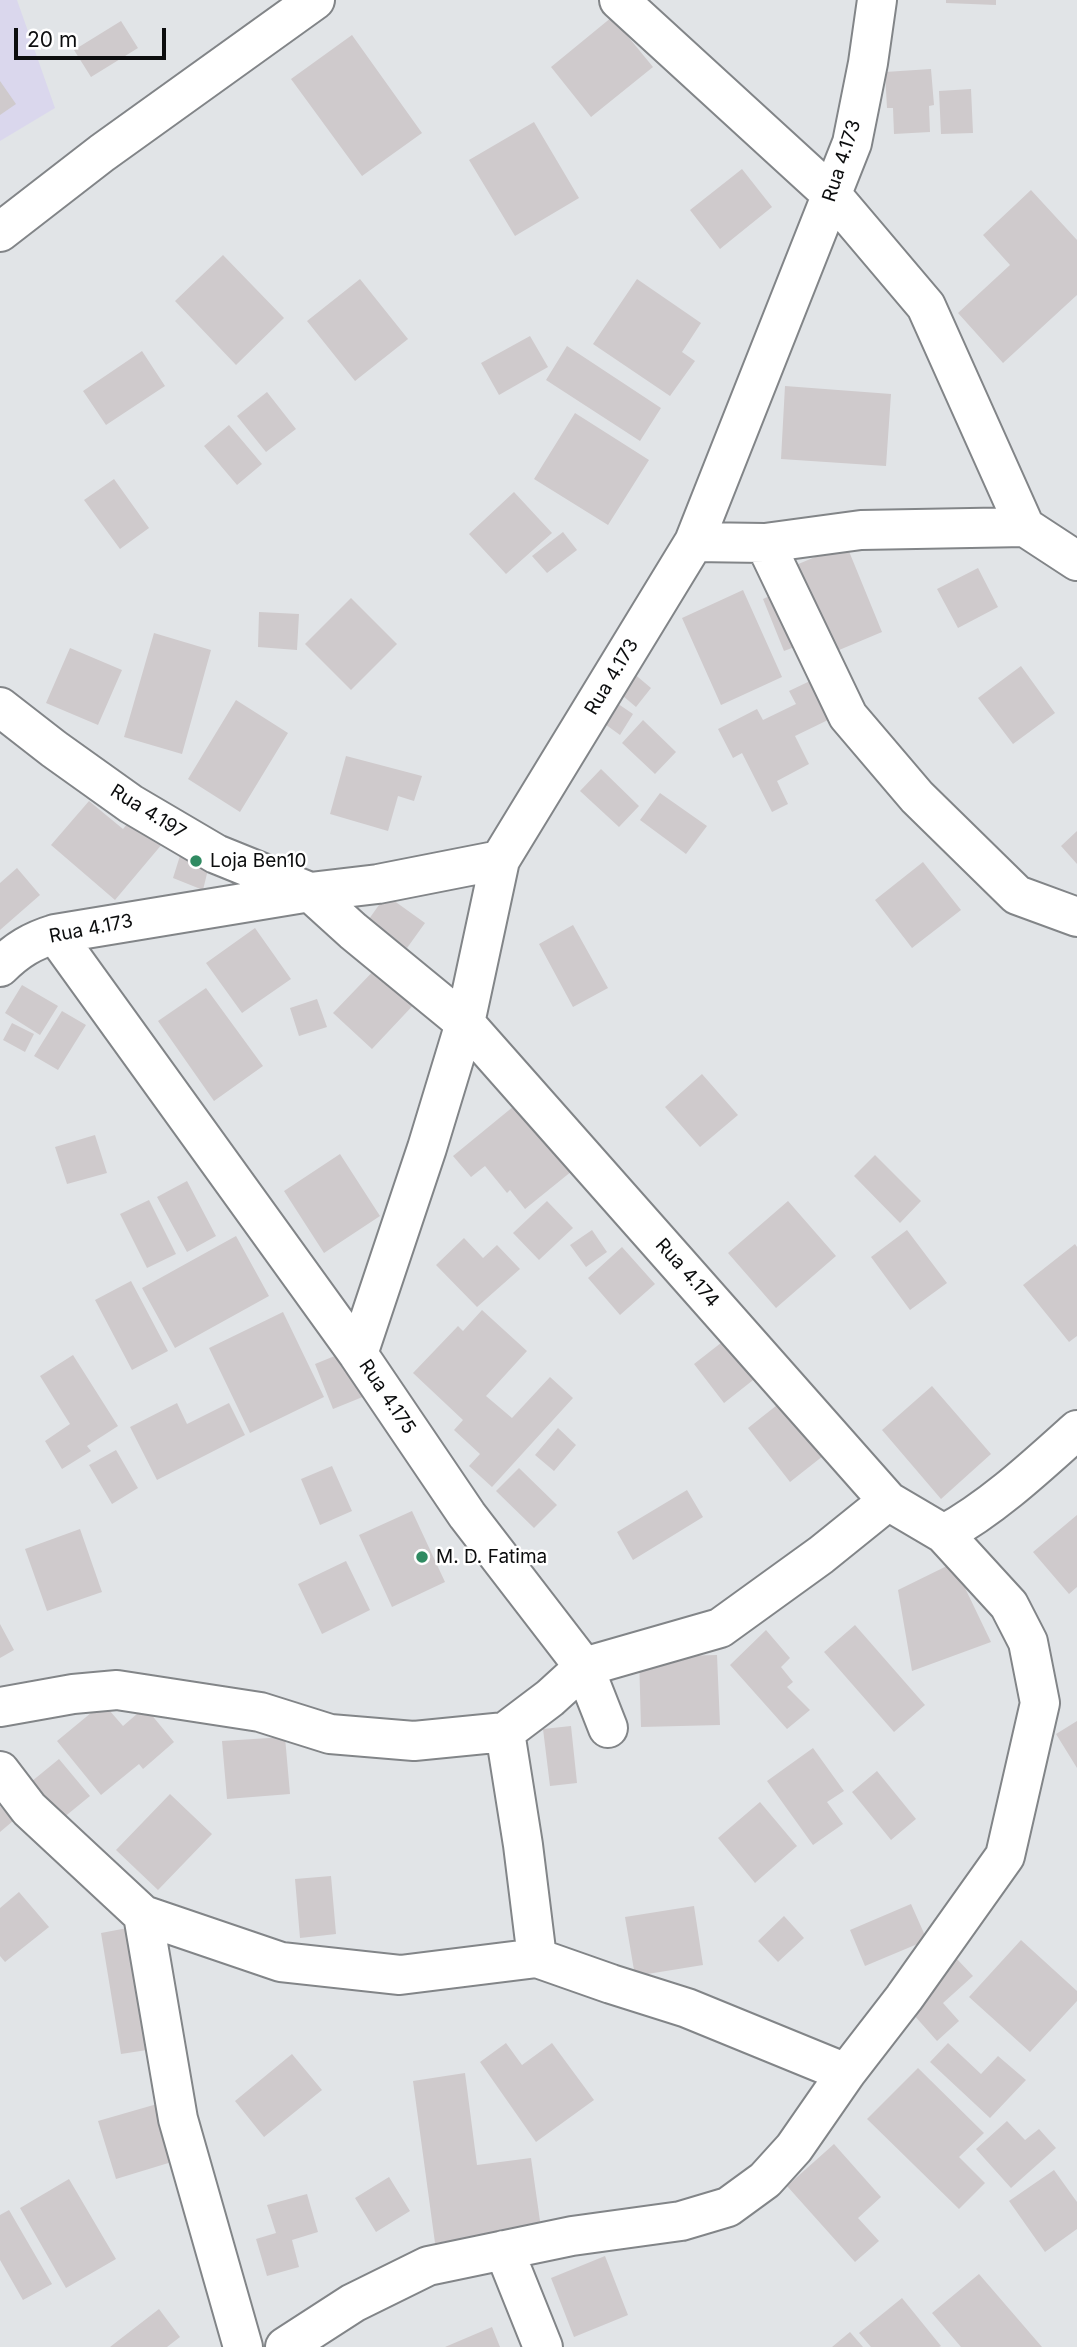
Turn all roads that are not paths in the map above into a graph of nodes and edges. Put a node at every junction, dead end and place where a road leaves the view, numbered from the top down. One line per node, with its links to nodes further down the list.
1 (316, 0): 5 (street)
2 (619, 0): 4 (street)
3 (877, 0): 4 (street, Rua 4.173)
4 (832, 195): 6 (street); 7 (street, Rua 4.173)
5 (0, 232)
6 (1024, 527): 8 (street); 9 (street)
7 (694, 542): 8 (street); 11 (street, Rua 4.173)
8 (765, 543): 13 (street)
9 (1077, 561)
10 (0, 707): 12 (street, Rua 4.197)
11 (500, 860): 12 (street, Rua 4.173); 16 (street, Rua 4.175)
12 (310, 892): 14 (street, Rua 4.173); 16 (street, Rua 4.174)
13 (1077, 917)
14 (55, 934): 15 (street, Rua 4.173); 17 (street)
15 (0, 967)
16 (465, 1023): 17 (street, Rua 4.175); 19 (street, Rua 4.174)
17 (358, 1354): 21 (street, Rua 4.175)
18 (1077, 1430): 20 (street)
19 (888, 1501): 20 (street, Rua 4.174); 21 (street)
20 (944, 1534): 28 (street, Rua 4.174)
21 (584, 1667): 23 (street, Rua 4.175); 24 (street)
22 (0, 1707): 24 (street)
23 (608, 1728)
24 (505, 1732): 27 (street)
25 (0, 1771): 26 (street)
26 (142, 1915): 27 (street); 30 (street)
27 (537, 1958): 28 (street)
28 (846, 2073): 29 (street, Rua 4.174)
29 (504, 2250): 31 (street, Rua 4.174); 32 (street)
30 (243, 2347)
31 (285, 2347)
32 (543, 2347)

